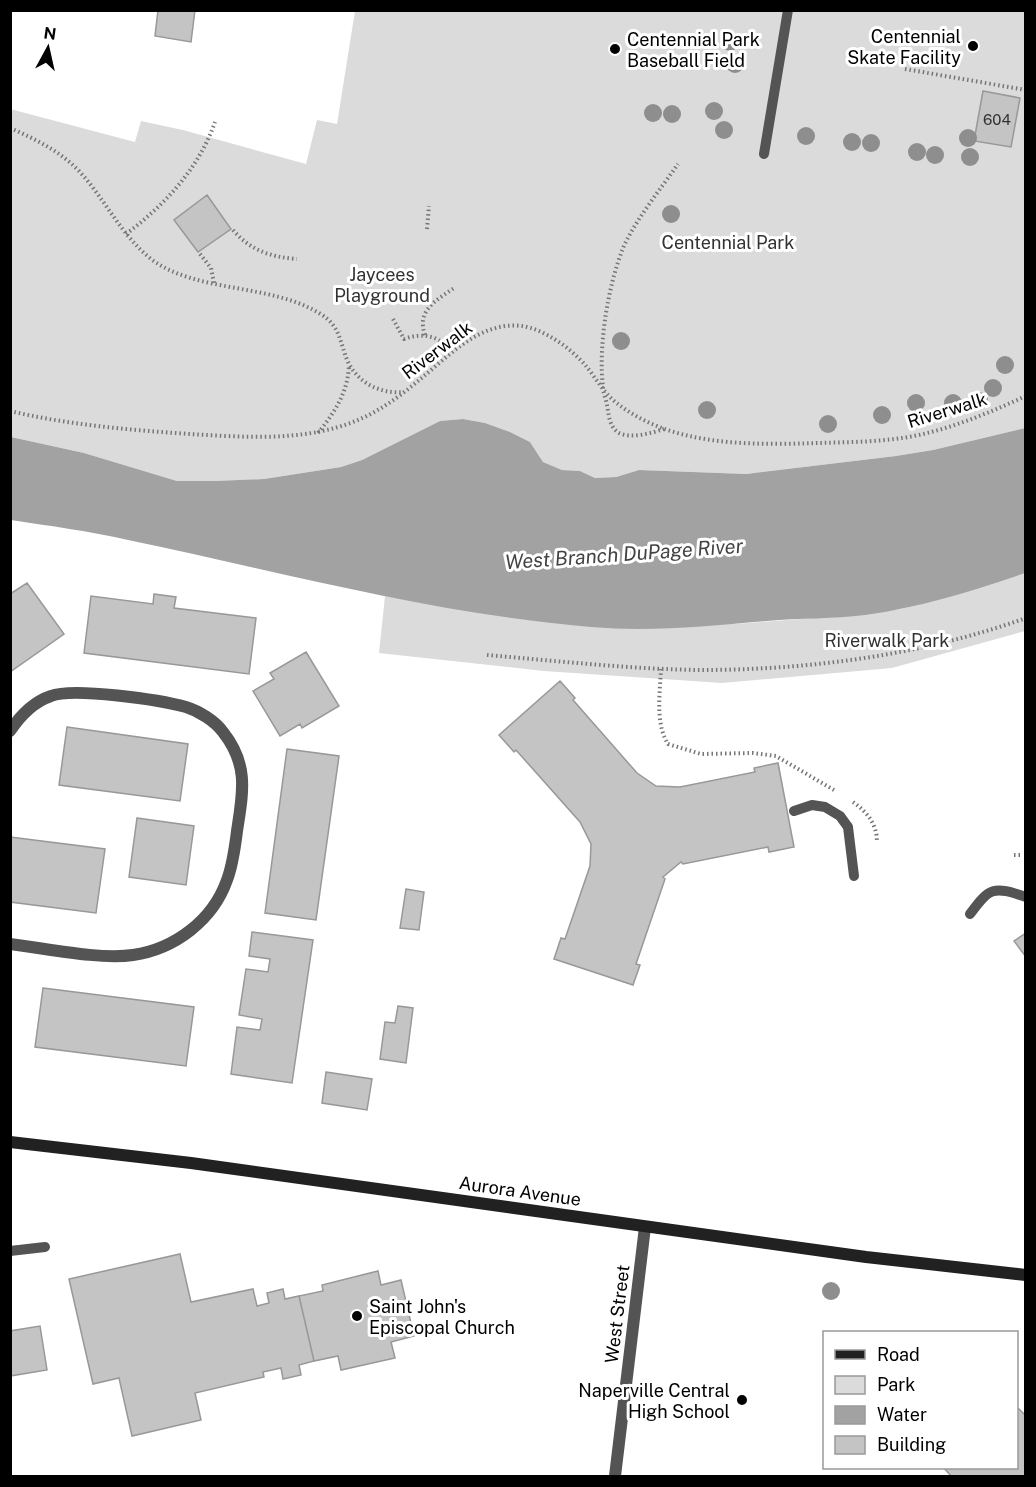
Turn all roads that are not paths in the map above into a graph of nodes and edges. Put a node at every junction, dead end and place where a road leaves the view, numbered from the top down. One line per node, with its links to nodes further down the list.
1 (788, 10): 2 (lane)
2 (764, 154)
3 (10, 731): 8 (street)
4 (794, 811): 5 (lane)
5 (854, 876)
6 (1026, 897): 7 (lane)
7 (970, 914)
8 (10, 944)
9 (10, 1142): 10 (main road, Aurora Avenue)
10 (645, 1227): 13 (main road, Aurora Avenue); 14 (street, West Street)
11 (45, 1247): 12 (lane)
12 (10, 1251)
13 (1026, 1275)
14 (615, 1476)

